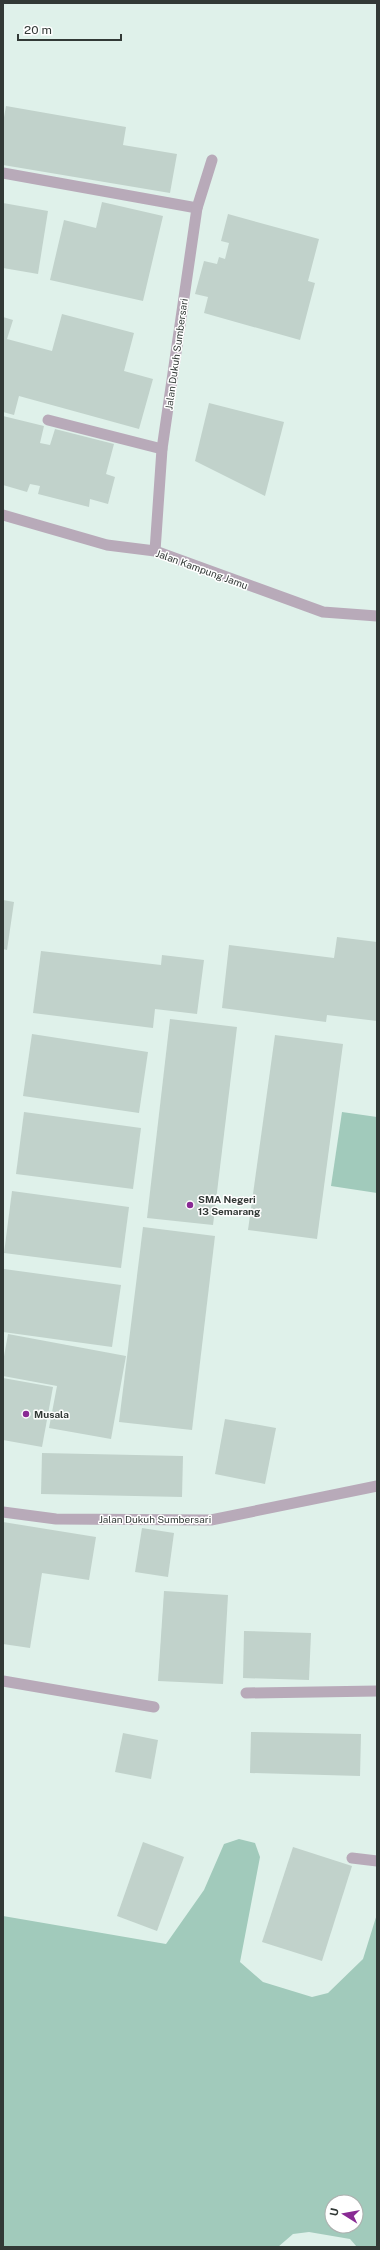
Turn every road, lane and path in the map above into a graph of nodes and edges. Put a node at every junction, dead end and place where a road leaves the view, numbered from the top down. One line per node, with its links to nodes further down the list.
1 (212, 160): 3 (street, Jalan Dukuh Sumbersari)
2 (3, 173): 3 (street)
3 (198, 208): 5 (street, Jalan Dukuh Sumbersari)
4 (48, 420): 5 (street)
5 (162, 449): 7 (street, Jalan Dukuh Sumbersari)
6 (3, 515): 7 (street, Jalan Kampung Jamu)
7 (155, 551): 8 (street, Jalan Kampung Jamu)
8 (377, 616)
9 (377, 1486): 10 (street, Jalan Dukuh Sumbersari)
10 (3, 1512)
11 (3, 1681): 14 (street)
12 (377, 1691): 13 (street)
13 (246, 1693)
14 (154, 1707)
15 (352, 1858): 16 (street)
16 (377, 1861)

